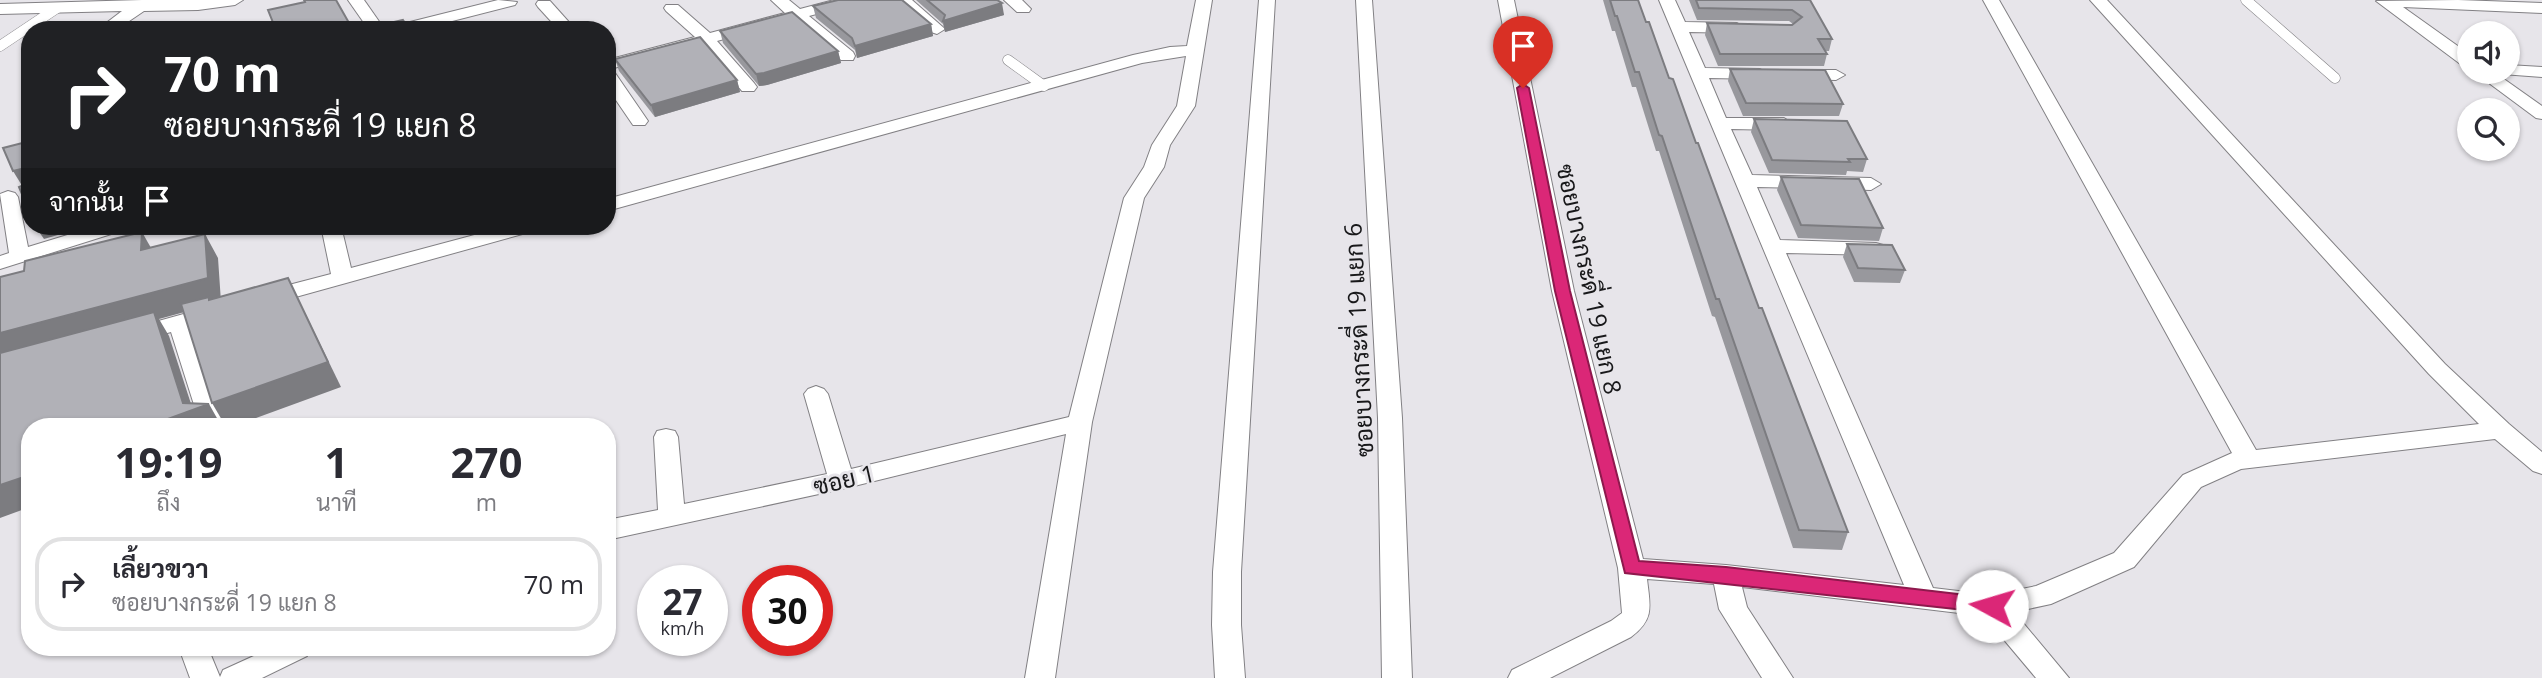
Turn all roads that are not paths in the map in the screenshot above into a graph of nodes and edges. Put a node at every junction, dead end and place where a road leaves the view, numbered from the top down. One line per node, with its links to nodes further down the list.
1 (235, 0): 16 (street)
2 (356, 0): 25 (street)
3 (779, 0): 22 (street)
4 (852, 0): 22 (street)
5 (902, 0): 30 (street)
6 (1203, 0): 34 (street)
7 (1268, 0): 85 (street)
8 (1364, 0): 86 (street, ซอยบางกระดี่ 19 แยก 6)
9 (1506, 0): 76 (street, ซอยบางกระดี่ 19 แยก 8)
10 (1667, 0): 28 (street)
11 (1991, 0): 71 (street)
12 (2098, 0): 69 (street)
13 (2246, 0): 43 (lane)
14 (2384, 1): 21 (street); 35 (street)
15 (509, 2): 26 (street)
16 (145, 3): 19 (street); 24 (street)
17 (544, 4): 27 (street)
18 (14, 6): 19 (street)
19 (57, 8): 23 (lane)
20 (672, 8): 32 (street)
21 (2542, 8)
22 (796, 15): 32 (street); 36 (street)
23 (38, 21)
24 (119, 21)
25 (371, 21)
26 (449, 21)
27 (560, 21)
28 (1679, 27): 29 (street); 41 (street)
29 (1748, 28)
30 (937, 29)
31 (21, 32): 33 (lane)
32 (706, 38): 38 (street); 47 (street)
33 (0, 46)
34 (1195, 51): 45 (street); 68 (street)
35 (2457, 53)
36 (847, 56)
37 (1008, 60): 45 (lane)
38 (616, 63)
39 (2520, 71): 40 (street)
40 (2542, 72)
41 (1699, 73): 42 (street); 50 (street)
42 (1836, 75)
43 (2334, 78)
44 (2500, 84): 48 (street)
45 (1044, 86): 56 (street)
46 (616, 87): 49 (street)
47 (748, 87)
48 (2542, 114)
49 (639, 121)
50 (1720, 123): 51 (street); 52 (street)
51 (1800, 124)
52 (1745, 181): 53 (street); 60 (street)
53 (1871, 184)
54 (21, 193): 55 (street)
55 (4, 198): 62 (street)
56 (616, 203)
57 (89, 235): 62 (street)
58 (333, 235): 63 (street)
59 (496, 235): 63 (street)
60 (1773, 246): 61 (street); 78 (street)
61 (1893, 250)
62 (10, 260)
63 (343, 276): 64 (street)
64 (179, 323): 65 (street); 67 (street)
65 (115, 341)
66 (816, 394): 73 (street)
67 (210, 418)
68 (1080, 422): 73 (street, ซอย 1); 84 (street)
69 (2500, 430): 71 (street); 72 (street)
70 (666, 437): 74 (street)
71 (2248, 458): 79 (street)
72 (2542, 465)
73 (842, 480): 74 (street, ซอย 1)
74 (672, 517): 75 (street, ซอย 1)
75 (616, 528)
76 (1632, 568): 77 (street); 87 (street, ซอยบางกระดี่ 19 แยก 8)
77 (1726, 575): 78 (street); 88 (street)
78 (1923, 598): 79 (street)
79 (1992, 606): 89 (street)
80 (197, 656): 82 (street)
81 (280, 656): 83 (street)
82 (205, 678)
83 (234, 678)
84 (1040, 678)
85 (1230, 678)
86 (1396, 678)
87 (1523, 678)
88 (1779, 678)
89 (2054, 678)

